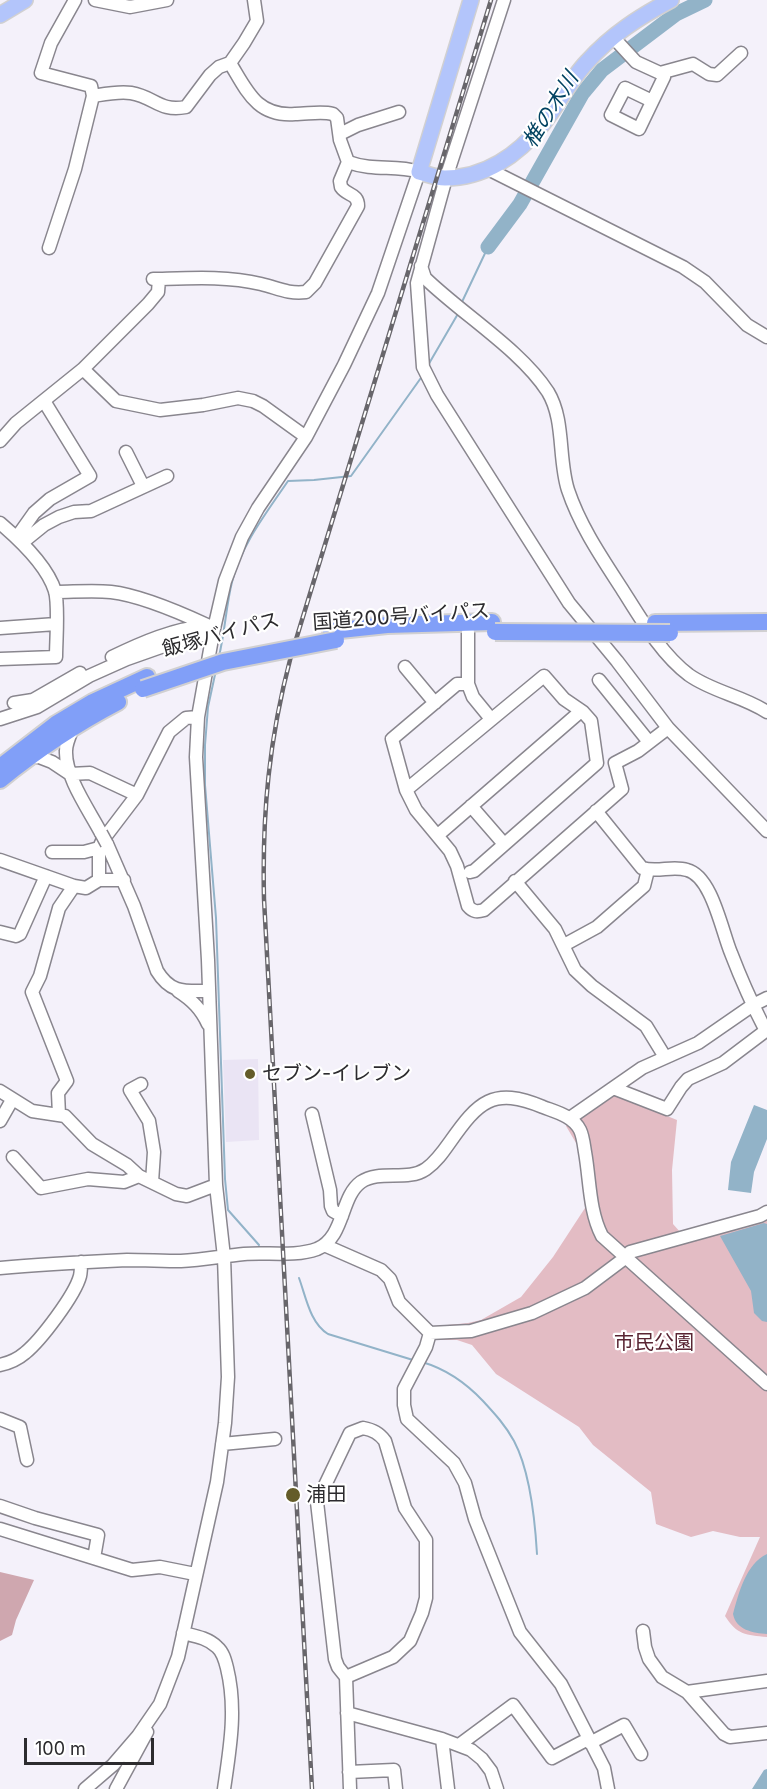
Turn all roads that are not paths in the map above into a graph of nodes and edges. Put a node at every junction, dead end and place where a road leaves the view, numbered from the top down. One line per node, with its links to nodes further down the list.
1 (25, 0): 9 (main road)
2 (75, 0): 14 (street)
3 (95, 0): 4 (street)
4 (167, 0)
5 (254, 0): 12 (street)
6 (471, 0): 20 (main road)
7 (504, 0): 21 (street)
8 (671, 0): 10 (main road)
9 (0, 15)
10 (614, 37): 13 (street); 19 (main road)
11 (741, 53): 13 (street)
12 (230, 63): 14 (street); 17 (street)
13 (660, 73): 15 (street)
14 (93, 96): 22 (street)
15 (652, 101)
16 (399, 112): 17 (street)
17 (340, 134): 18 (street)
18 (348, 162): 20 (street); 25 (street)
19 (488, 169): 21 (main road); 24 (street)
20 (419, 172): 21 (main road); 27 (street)
21 (446, 178): 23 (street)
22 (49, 248)
23 (421, 266): 53 (street); 58 (street)
24 (767, 337)
25 (83, 369): 26 (street); 27 (street)
26 (44, 401): 28 (street); 33 (street)
27 (306, 437): 39 (street)
28 (0, 441)
29 (126, 452): 31 (street)
30 (167, 476): 31 (street)
31 (143, 486): 33 (street)
32 (0, 523): 33 (street)
33 (20, 539): 34 (street)
34 (55, 592): 36 (street); 39 (street)
35 (767, 622): 37 (highway)
36 (56, 624): 38 (street); 43 (street)
37 (493, 627): 40 (highway, 国道200号バイパス); 41 (highway, 国道200号バイパス, bridge); 42 (highway)
38 (0, 628)
39 (212, 629): 48 (street); 54 (street); 55 (street)
40 (468, 632): 42 (highway, 国道200号バイパス); 47 (street)
41 (767, 633)
42 (333, 635): 46 (highway, 国道200号バイパス, bridge)
43 (0, 659)
44 (405, 667): 49 (street)
45 (598, 681): 50 (street)
46 (145, 683): 57 (highway, 国道200号バイパス); 61 (highway, 飯塚バイパス)
47 (468, 684): 49 (street); 56 (street)
48 (14, 703)
49 (435, 703): 64 (street)
50 (619, 705): 52 (street); 59 (street)
51 (581, 711): 56 (street); 66 (street); 71 (street)
52 (606, 711)
53 (767, 712)
54 (198, 717): 65 (street); 83 (street)
55 (0, 719)
56 (491, 719): 64 (street)
57 (73, 728): 60 (highway, 国道200号バイパス); 62 (street)
58 (668, 728): 59 (street); 68 (street)
59 (649, 742): 67 (street)
60 (29, 757): 62 (street); 63 (highway, 国道200号バイパス)
61 (0, 768)
62 (70, 774): 65 (street); 70 (street)
63 (0, 780)
64 (406, 790): 69 (street)
65 (137, 795): 70 (street)
66 (471, 806): 69 (street); 71 (street)
67 (596, 811): 74 (street); 79 (street)
68 (767, 831)
69 (438, 835): 79 (street)
70 (102, 842): 72 (street); 77 (street); 78 (street)
71 (504, 844): 75 (street)
72 (52, 852)
73 (0, 860): 76 (street)
74 (648, 870): 82 (street); 87 (street)
75 (470, 872)
76 (46, 876): 80 (street); 81 (street)
77 (99, 880): 78 (street); 80 (street)
78 (124, 880): 84 (street)
79 (515, 881): 82 (street)
80 (74, 886): 95 (street)
81 (0, 932)
82 (564, 945): 89 (street)
83 (208, 960): 84 (street); 85 (street)
84 (175, 989): 85 (street); 88 (street)
85 (209, 991): 88 (street)
86 (767, 998): 87 (street)
87 (753, 1005): 89 (street); 91 (street)
88 (210, 1029): 101 (street)
89 (665, 1057): 91 (street)
90 (141, 1084): 100 (street)
91 (613, 1088): 96 (street)
92 (0, 1091): 93 (street)
93 (12, 1100): 95 (street); 97 (street)
94 (312, 1114): 103 (street)
95 (59, 1115): 99 (street)
96 (570, 1118): 103 (street); 106 (street)
97 (0, 1121)
98 (13, 1157): 99 (street)
99 (139, 1176): 100 (street)
100 (152, 1182): 101 (street)
101 (216, 1185): 105 (street)
102 (767, 1212): 106 (street)
103 (342, 1216): 104 (street)
104 (324, 1245): 105 (street); 109 (street)
105 (224, 1257): 107 (street); 114 (street)
106 (625, 1258): 109 (street); 111 (street)
107 (81, 1262): 108 (street); 110 (street)
108 (0, 1268)
109 (430, 1333): 129 (street)
110 (0, 1365)
111 (767, 1384)
112 (0, 1419): 115 (street)
113 (275, 1439): 114 (street)
114 (222, 1444): 119 (street)
115 (27, 1460)
116 (0, 1506): 118 (street)
117 (0, 1529): 118 (street)
118 (94, 1558): 119 (street)
119 (195, 1574): 121 (street)
120 (643, 1631): 124 (street)
121 (183, 1633): 125 (street); 135 (street)
122 (345, 1677): 122 (street); 126 (street)
123 (767, 1681): 124 (street)
124 (687, 1692): 127 (street)
125 (160, 1704): 133 (street); 134 (street)
126 (347, 1713): 128 (street); 132 (street)
127 (767, 1733)
128 (442, 1739): 130 (street); 138 (street)
129 (589, 1741): 130 (street); 131 (street); 140 (street)
130 (459, 1745): 139 (street)
131 (641, 1754)
132 (349, 1772): 136 (street); 137 (street)
133 (85, 1789)
134 (116, 1789)
135 (224, 1789)
136 (350, 1789)
137 (396, 1789)
138 (448, 1789)
139 (497, 1789)
140 (608, 1789)

